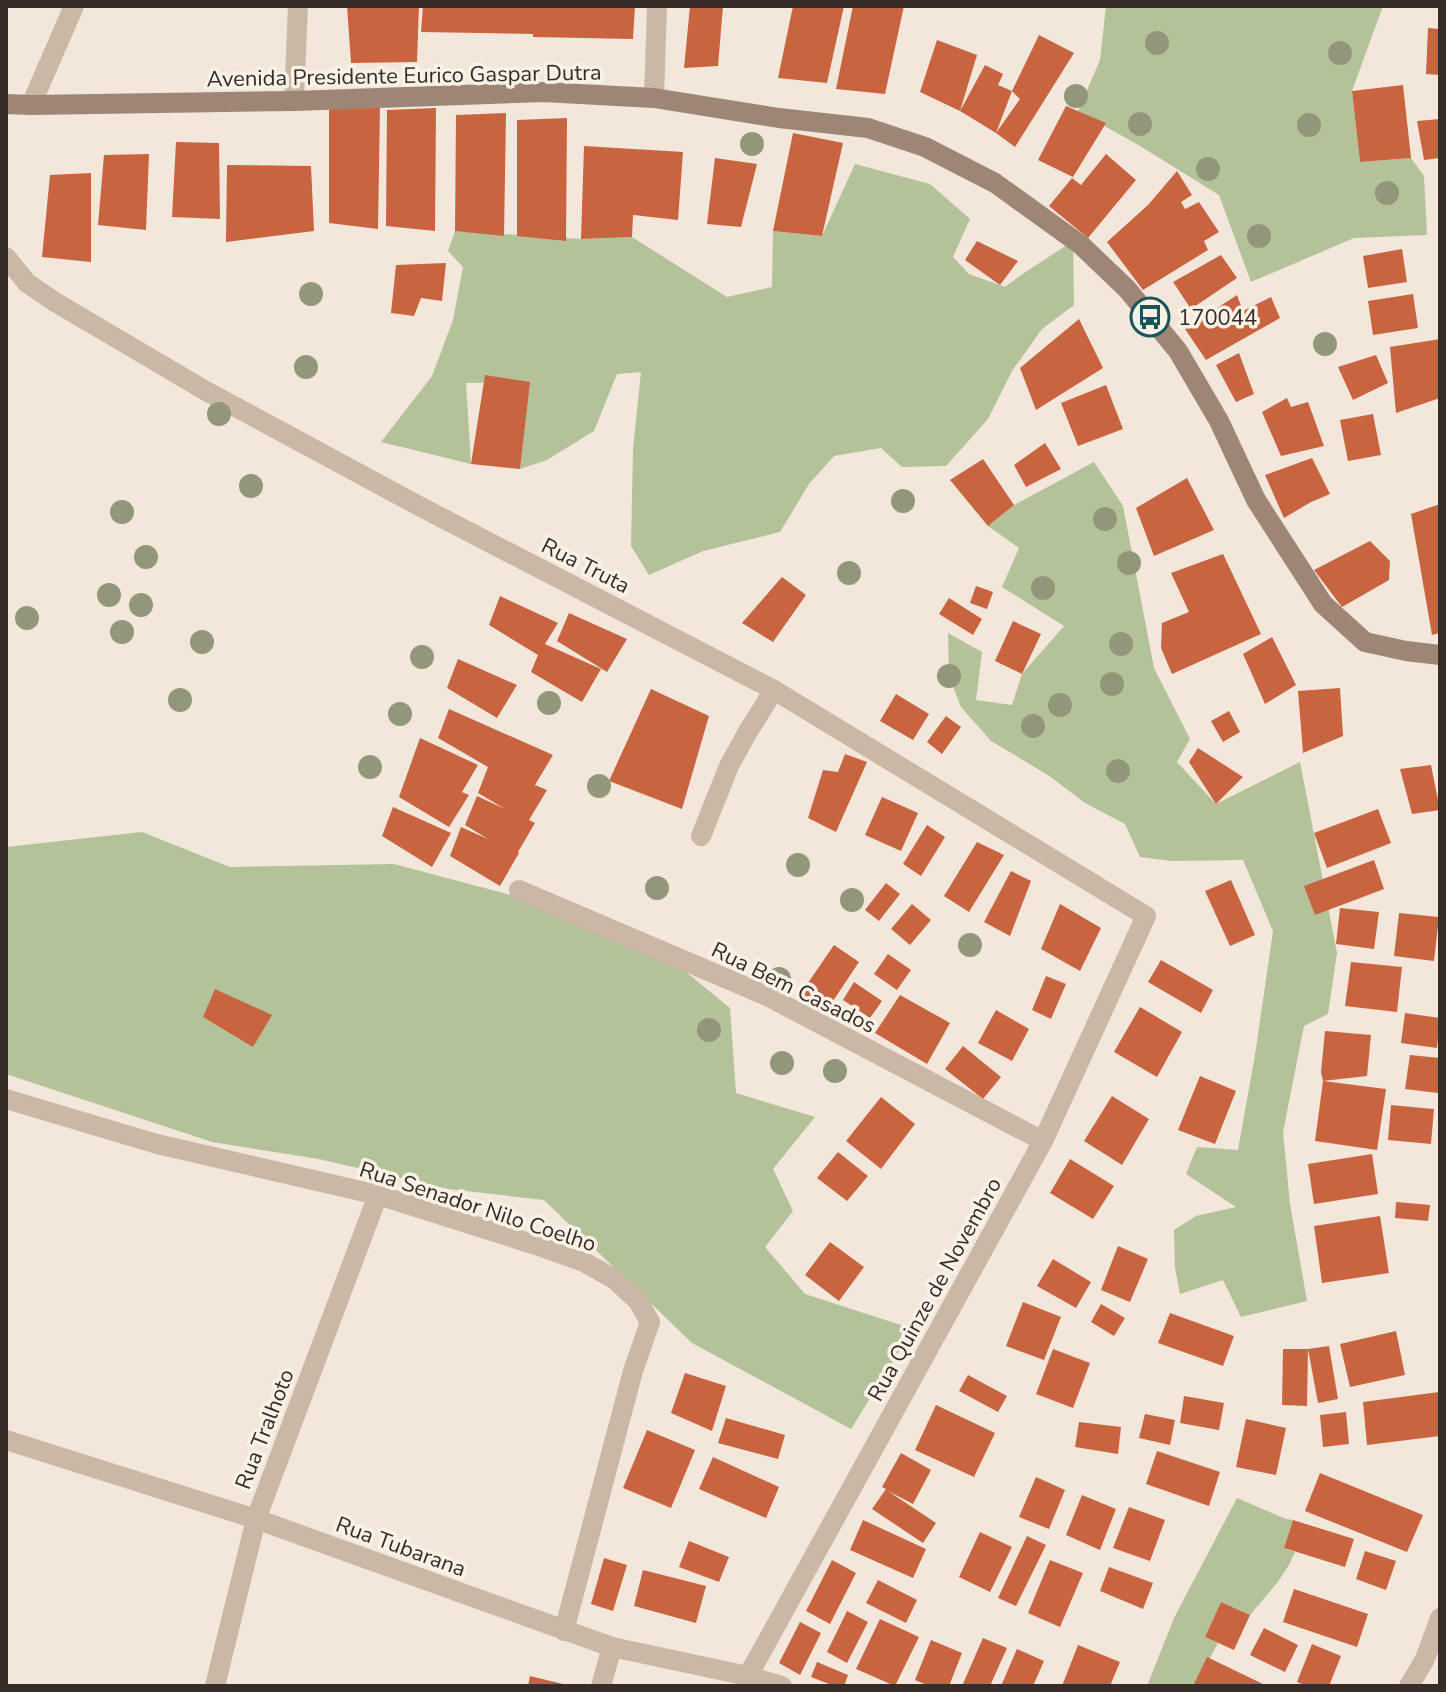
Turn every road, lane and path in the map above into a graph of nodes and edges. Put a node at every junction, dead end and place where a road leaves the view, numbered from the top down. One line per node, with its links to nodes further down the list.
1 (74, 6): 7 (street)
2 (298, 6): 5 (street)
3 (657, 6): 4 (street)
4 (654, 98): 5 (main road, Avenida Presidente Eurico Gaspar Dutra); 9 (main road, Avenida Presidente Eurico Gaspar Dutra)
5 (294, 101): 7 (main road, Avenida Presidente Eurico Gaspar Dutra)
6 (6, 104): 7 (main road, Avenida Presidente Eurico Gaspar Dutra)
7 (31, 105)
8 (6, 257): 10 (street, Rua Truta)
9 (1440, 655)
10 (774, 690): 11 (street); 13 (street, Rua Truta)
11 (701, 836)
12 (519, 890): 15 (street, Rua Bem Casados)
13 (1146, 916): 15 (street, Rua Quinze de Novembro)
14 (6, 1099): 16 (street, Rua Senador Nilo Coelho)
15 (1043, 1141): 23 (street, Rua Quinze de Novembro)
16 (378, 1195): 18 (street, Rua Tralhoto); 20 (street, Rua Senador Nilo Coelho)
17 (6, 1440): 18 (street, Rua Tubarana)
18 (256, 1519): 20 (street, Rua Tubarana); 24 (street, Rua Tralhoto)
19 (1440, 1618): 22 (street)
20 (564, 1631): 21 (street, Rua Tubarana)
21 (612, 1647): 23 (street, Rua Tubarana); 25 (street)
22 (1432, 1663): 27 (street)
23 (748, 1676): 26 (street, Rua Tubarana)
24 (215, 1686)
25 (601, 1686)
26 (782, 1686)
27 (1409, 1686)

